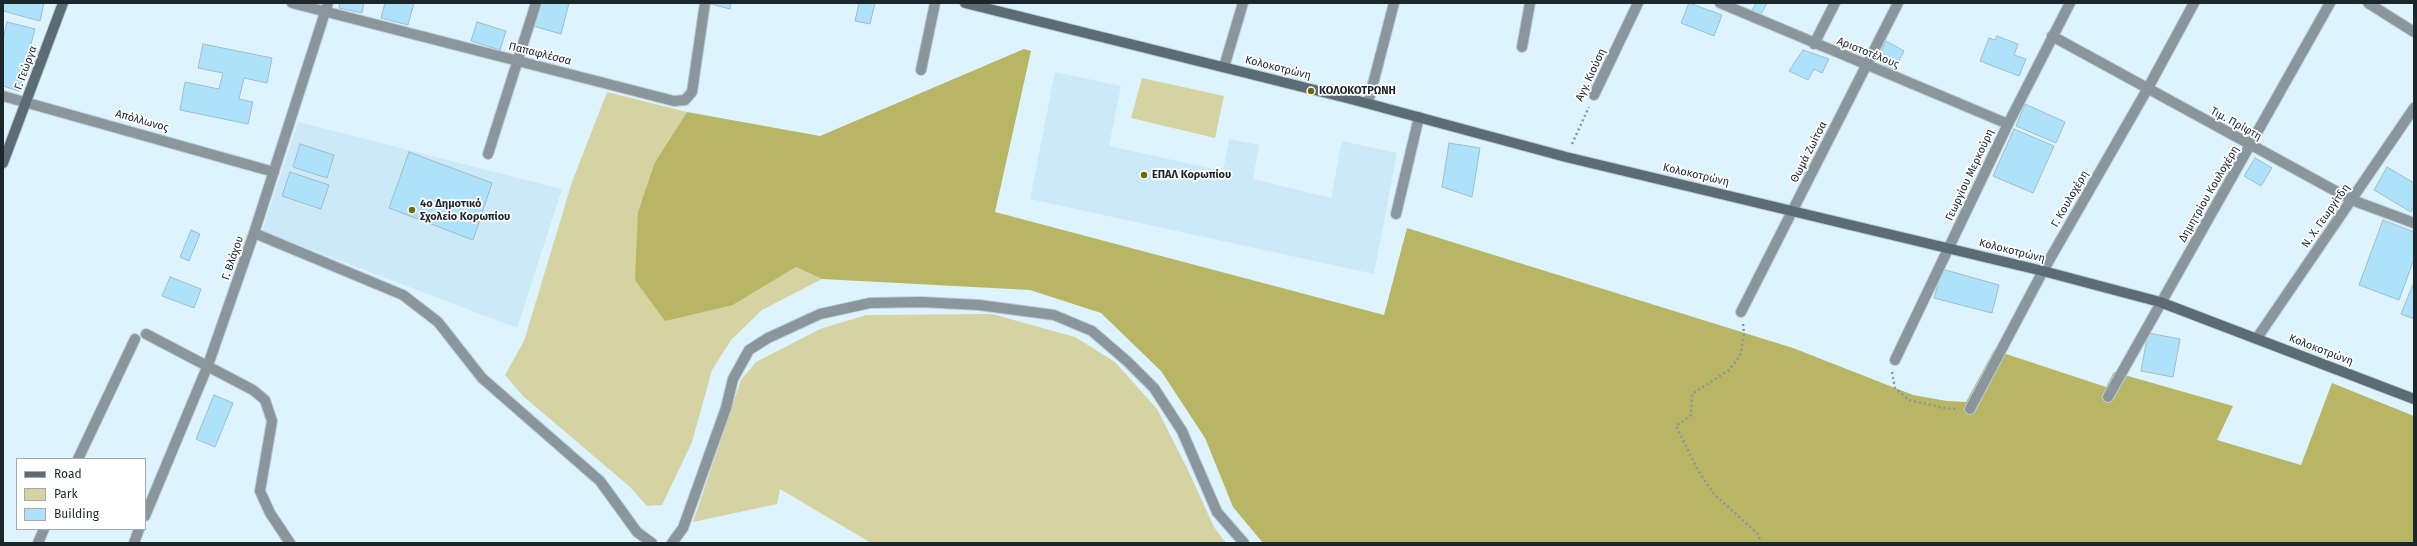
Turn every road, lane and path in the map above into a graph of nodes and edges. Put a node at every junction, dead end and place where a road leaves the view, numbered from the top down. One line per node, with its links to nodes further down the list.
1 (63, 3): 30 (street, Γ. Γεώργα)
2 (292, 3): 18 (street, Παπαφλέσσα)
3 (536, 3): 23 (street)
4 (706, 3): 23 (street, Παπαφλέσσα)
5 (935, 3): 26 (street)
6 (964, 3): 25 (street, Κολοκοτρώνη)
7 (1243, 3): 25 (street)
8 (1394, 3): 31 (street)
9 (1530, 3): 22 (street)
10 (1638, 3): 28 (street, Αγγ. Κιούση)
11 (1720, 3): 21 (street, Αριστοτέλους)
12 (1835, 3): 21 (street)
13 (1898, 3): 24 (street, Θωμά Ζωίτσα)
14 (2070, 3): 20 (street, Γεωργίου Μερκούρη)
15 (2194, 3): 27 (street, Γ. Κουλοχέρη)
16 (2330, 3): 35 (street, Δημητρίου Κουλοχέρη)
17 (2368, 3): 19 (street)
18 (326, 8): 23 (street, Παπαφλέσσα); 39 (street, Γ. Βλάχου)
19 (2414, 32)
20 (2052, 36): 27 (street, Τιμ. Πρίφτη); 34 (street, Γεωργίου Μερκούρη)
21 (1814, 44): 24 (street, Αριστοτέλους)
22 (1522, 47)
23 (518, 60): 36 (street)
24 (1867, 65): 34 (street, Αριστοτέλους); 41 (street, Θωμά Ζωίτσα)
25 (1224, 67): 31 (street, Κολοκοτρώνη)
26 (921, 70)
27 (2148, 88): 35 (street, Τιμ. Πρίφτη); 46 (street, Γ. Κουλοχέρη)
28 (1594, 95): 37 (path, Αγγ. Κιούση)
29 (3, 96): 30 (street, Απόλλωνος)
30 (27, 101): 38 (street, Γ. Γεώργα); 39 (street, Απόλλωνος)
31 (1368, 103): 33 (street, Κολοκοτρώνη)
32 (2414, 108): 40 (street, Ν. Χ. Γεωργίτδη)
33 (1419, 117): 37 (street, Κολοκοτρώνη); 42 (street)
34 (2008, 124): 45 (street, Γεωργίου Μερκούρη)
35 (2250, 146): 40 (street, Τιμ. Πρίφτη); 47 (street, Δημητρίου Κουλοχέρη)
36 (488, 154)
37 (1566, 157): 41 (street, Κολοκοτρώνη)
38 (3, 163)
39 (274, 172): 44 (street, Γ. Βλάχου)
40 (2352, 200): 43 (street, Τιμ. Πρίφτη); 50 (street, Ν. Χ. Γεωργίτδη)
41 (1792, 211): 45 (street, Κολοκοτρώνη); 48 (street, Θωμά Ζωίτσα)
42 (1396, 214)
43 (2414, 223)
44 (254, 233): 53 (street, Γ. Βλάχου); 64 (street)
45 (1948, 248): 46 (street, Κολοκοτρώνη); 52 (street, Γεωργίου Μερκούρη)
46 (2043, 271): 47 (street, Κολοκοτρώνη); 56 (street, Γ. Κουλοχέρη)
47 (2160, 302): 50 (street, Κολοκοτρώνη); 54 (street, Δημητρίου Κουλοχέρη)
48 (1741, 312): 67 (path)
49 (146, 334): 53 (street)
50 (2257, 338): 55 (street, Κολοκοτρώνη)
51 (135, 339): 57 (street)
52 (1895, 360): 56 (path)
53 (208, 364): 58 (street, Γ. Βλάχου); 63 (street)
54 (2108, 397)
55 (2414, 399)
56 (1970, 409)
57 (78, 458)
58 (146, 514)
59 (44, 530): 61 (street)
60 (139, 530): 62 (street)
61 (38, 543)
62 (134, 543)
63 (290, 543)
64 (652, 543)
65 (672, 543): 66 (street)
66 (1244, 543)
67 (1760, 543)

